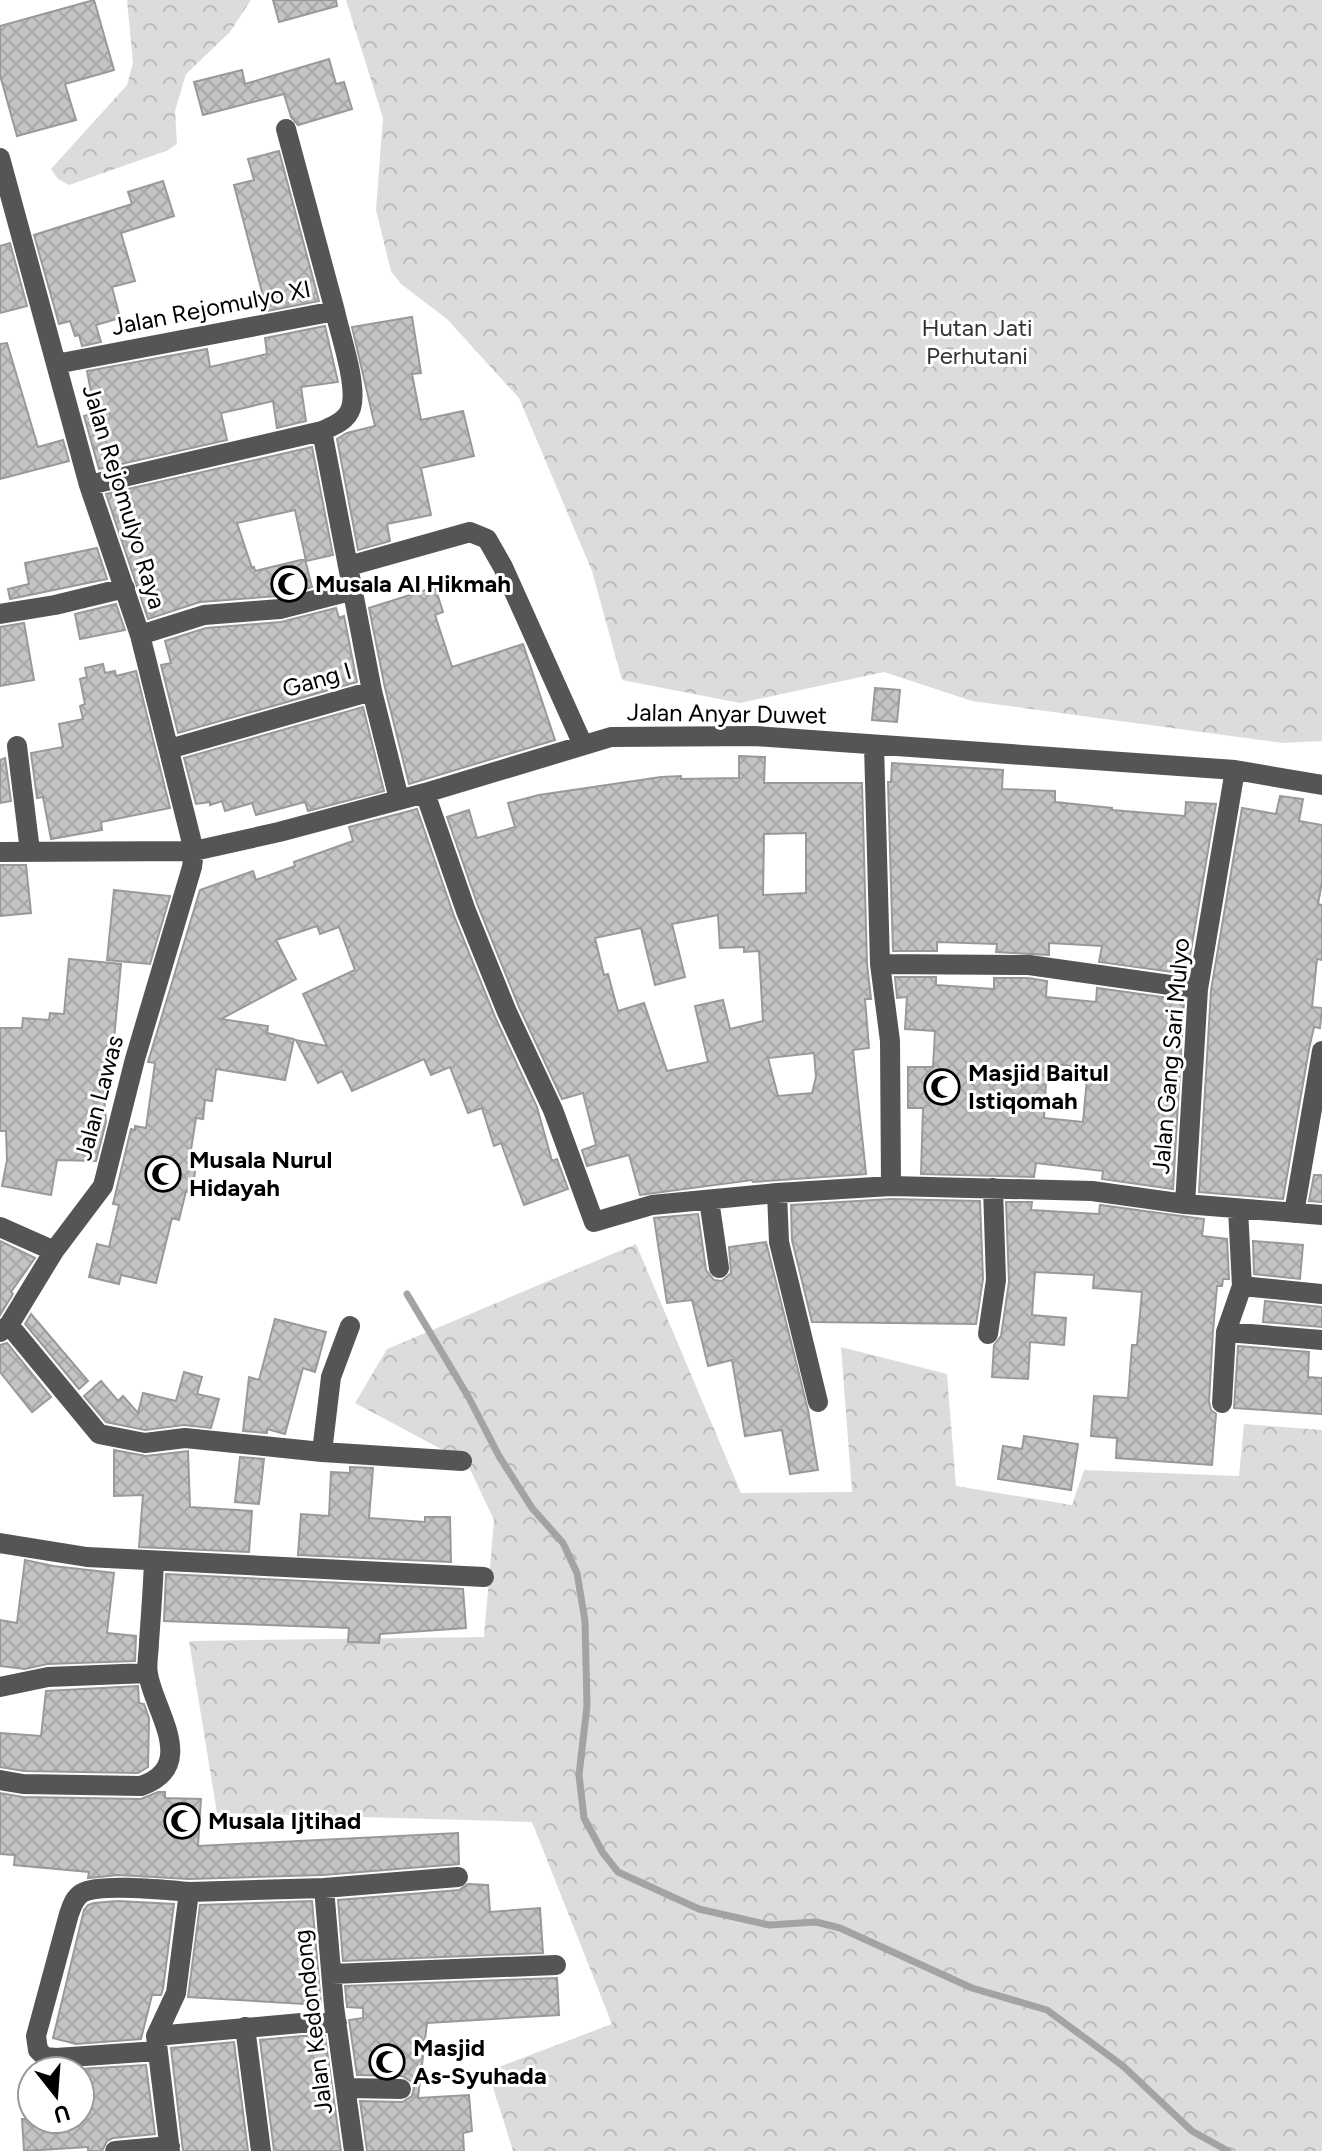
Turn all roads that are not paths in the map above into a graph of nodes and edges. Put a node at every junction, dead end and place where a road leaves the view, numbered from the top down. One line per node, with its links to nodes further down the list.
1 (286, 129): 3 (street)
2 (0, 158): 4 (street, Jalan Rejomulyo Raya)
3 (335, 311): 4 (street, Jalan Rejomulyo XI); 5 (street, Jalan Rejomulyo XI)
4 (56, 364): 6 (street, Jalan Rejomulyo Raya)
5 (322, 431): 6 (street, Jalan Rejomulyo XI); 7 (street)
6 (89, 485): 8 (street, Jalan Rejomulyo Raya)
7 (349, 566): 9 (street); 13 (street)
8 (125, 588): 10 (street); 11 (street, Jalan Rejomulyo Raya)
9 (354, 590): 11 (street); 12 (street)
10 (0, 614)
11 (140, 635): 16 (street, Jalan Rejomulyo Raya)
12 (372, 691): 16 (street, Gang I); 20 (street, Gang I)
13 (583, 745): 14 (street, Jalan Anyar Duwet); 19 (street, Jalan Anyar Duwet)
14 (874, 745): 17 (street, Jalan Anyar Duwet); 24 (street)
15 (17, 746): 21 (street)
16 (169, 749): 22 (street, Jalan Rejomulyo Raya)
17 (1235, 770): 18 (street, Jalan Anyar Duwet); 25 (street, Jalan Gang Sari Mulyo)
18 (1322, 785)
19 (425, 793): 20 (street, Jalan Anyar Duwet); 30 (street)
20 (399, 799): 22 (street, Jalan Anyar Duwet)
21 (30, 851): 22 (street, Jalan Anyar Duwet); 23 (street, Jalan Anyar Duwet)
22 (194, 851): 36 (street, Jalan Lawas)
23 (0, 852)
24 (880, 964): 25 (street); 27 (street)
25 (1198, 989): 31 (street, Jalan Gang Sari Mulyo)
26 (1322, 1051): 33 (street)
27 (891, 1186): 28 (street); 29 (street)
28 (993, 1188): 31 (street); 43 (street)
29 (777, 1193): 30 (street); 45 (street)
30 (709, 1200): 37 (street)
31 (1185, 1204): 32 (street)
32 (1238, 1209): 33 (street); 38 (street)
33 (1294, 1213): 34 (street)
34 (1322, 1215)
35 (0, 1227): 36 (street)
36 (54, 1251): 41 (street, Jalan Lawas)
37 (719, 1268)
38 (1242, 1286): 39 (street); 42 (street)
39 (1322, 1294)
40 (350, 1326): 47 (street)
41 (4, 1328): 47 (street)
42 (1226, 1332): 44 (street); 46 (street)
43 (988, 1334)
44 (1322, 1340)
45 (818, 1402)
46 (1222, 1403)
47 (322, 1452): 48 (street)
48 (462, 1461)
49 (0, 1543): 50 (street)
50 (154, 1561): 51 (street); 52 (street)
51 (484, 1577)
52 (148, 1673): 53 (street); 54 (street)
53 (0, 1687)
54 (0, 1780)
55 (458, 1877): 56 (street)
56 (324, 1888): 57 (street); 59 (street, Jalan Kedondong)
57 (189, 1892): 62 (street); 62 (street)
58 (556, 1965): 59 (street)
59 (332, 1974): 60 (street, Jalan Kedondong)
60 (337, 2023): 61 (street); 63 (street, Jalan Kedondong)
61 (245, 2027): 62 (street); 67 (street)
62 (156, 2044): 65 (street)
63 (347, 2088): 64 (street); 68 (street, Jalan Kedondong)
64 (401, 2089)
65 (170, 2149): 66 (street)
66 (115, 2151)
67 (261, 2151)
68 (354, 2151)

